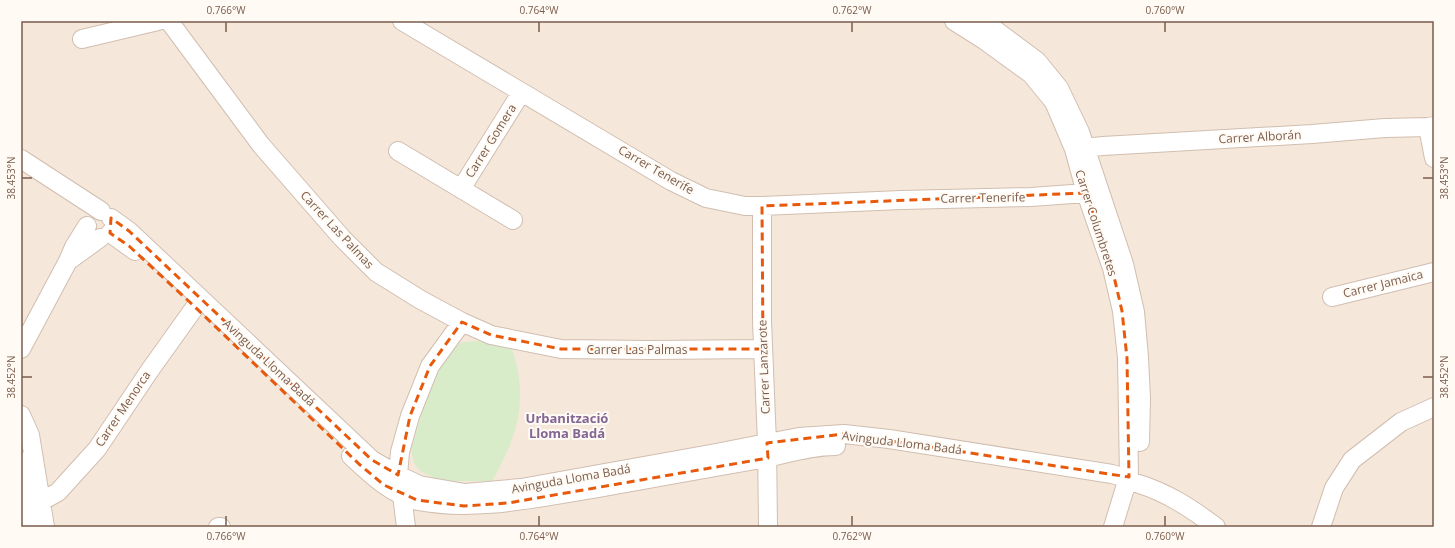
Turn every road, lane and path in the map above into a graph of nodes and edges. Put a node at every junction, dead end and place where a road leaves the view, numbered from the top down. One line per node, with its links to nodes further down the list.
1 (158, 21): 6 (street)
2 (169, 21): 23 (street, Carrer Las Palmas)
3 (402, 21): 7 (street, Carrer Tenerife)
4 (954, 21): 5 (street, Carrer Columbretes)
5 (991, 28): 9 (street, Carrer Columbretes)
6 (82, 39)
7 (521, 93): 14 (street, Carrer Gomera); 17 (street, Carrer Tenerife)
8 (1431, 126): 9 (street, Carrer Alborán); 11 (street)
9 (1080, 148): 15 (street, Carrer Columbretes); 16 (street, Carrer Columbretes)
10 (398, 151): 14 (street)
11 (1434, 158)
12 (21, 159): 19 (street, Avinguda Lloma Badá)
13 (21, 173): 19 (street, Avinguda Lloma Badá)
14 (461, 189): 18 (street)
15 (1086, 193): 16 (street); 17 (street, Carrer Tenerife); 31 (street, Carrer Columbretes)
16 (1103, 200): 31 (street, Carrer Columbretes)
17 (762, 206): 25 (street, Carrer Lanzarote)
18 (513, 220)
19 (99, 224): 22 (street, Avinguda Lloma Badá); 24 (street); 30 (street, Avinguda Lloma Badá)
20 (1434, 272): 21 (street, Carrer Jamaica)
21 (1332, 297)
22 (195, 307): 32 (street, Avinguda Lloma Badá); 33 (street, Carrer Menorca)
23 (462, 322): 25 (street, Carrer Las Palmas); 30 (street)
24 (21, 349)
25 (763, 349): 28 (street, Carrer Lanzarote)
26 (1434, 407): 41 (street)
27 (21, 415): 33 (street)
28 (767, 450): 30 (street, Avinguda Lloma Badá); 31 (street, Avinguda Lloma Badá); 32 (street, Avinguda Lloma Badá); 37 (street, Carrer Lanzarote)
29 (21, 461): 34 (street)
30 (398, 474): 32 (street)
31 (1130, 483): 38 (street); 39 (street); 40 (street, Avinguda Lloma Badá)
32 (402, 495): 36 (street)
33 (42, 501): 35 (street)
34 (32, 527)
35 (45, 527)
36 (406, 527)
37 (768, 527)
38 (1113, 527)
39 (1125, 527)
40 (1216, 527)
41 (1321, 527)

